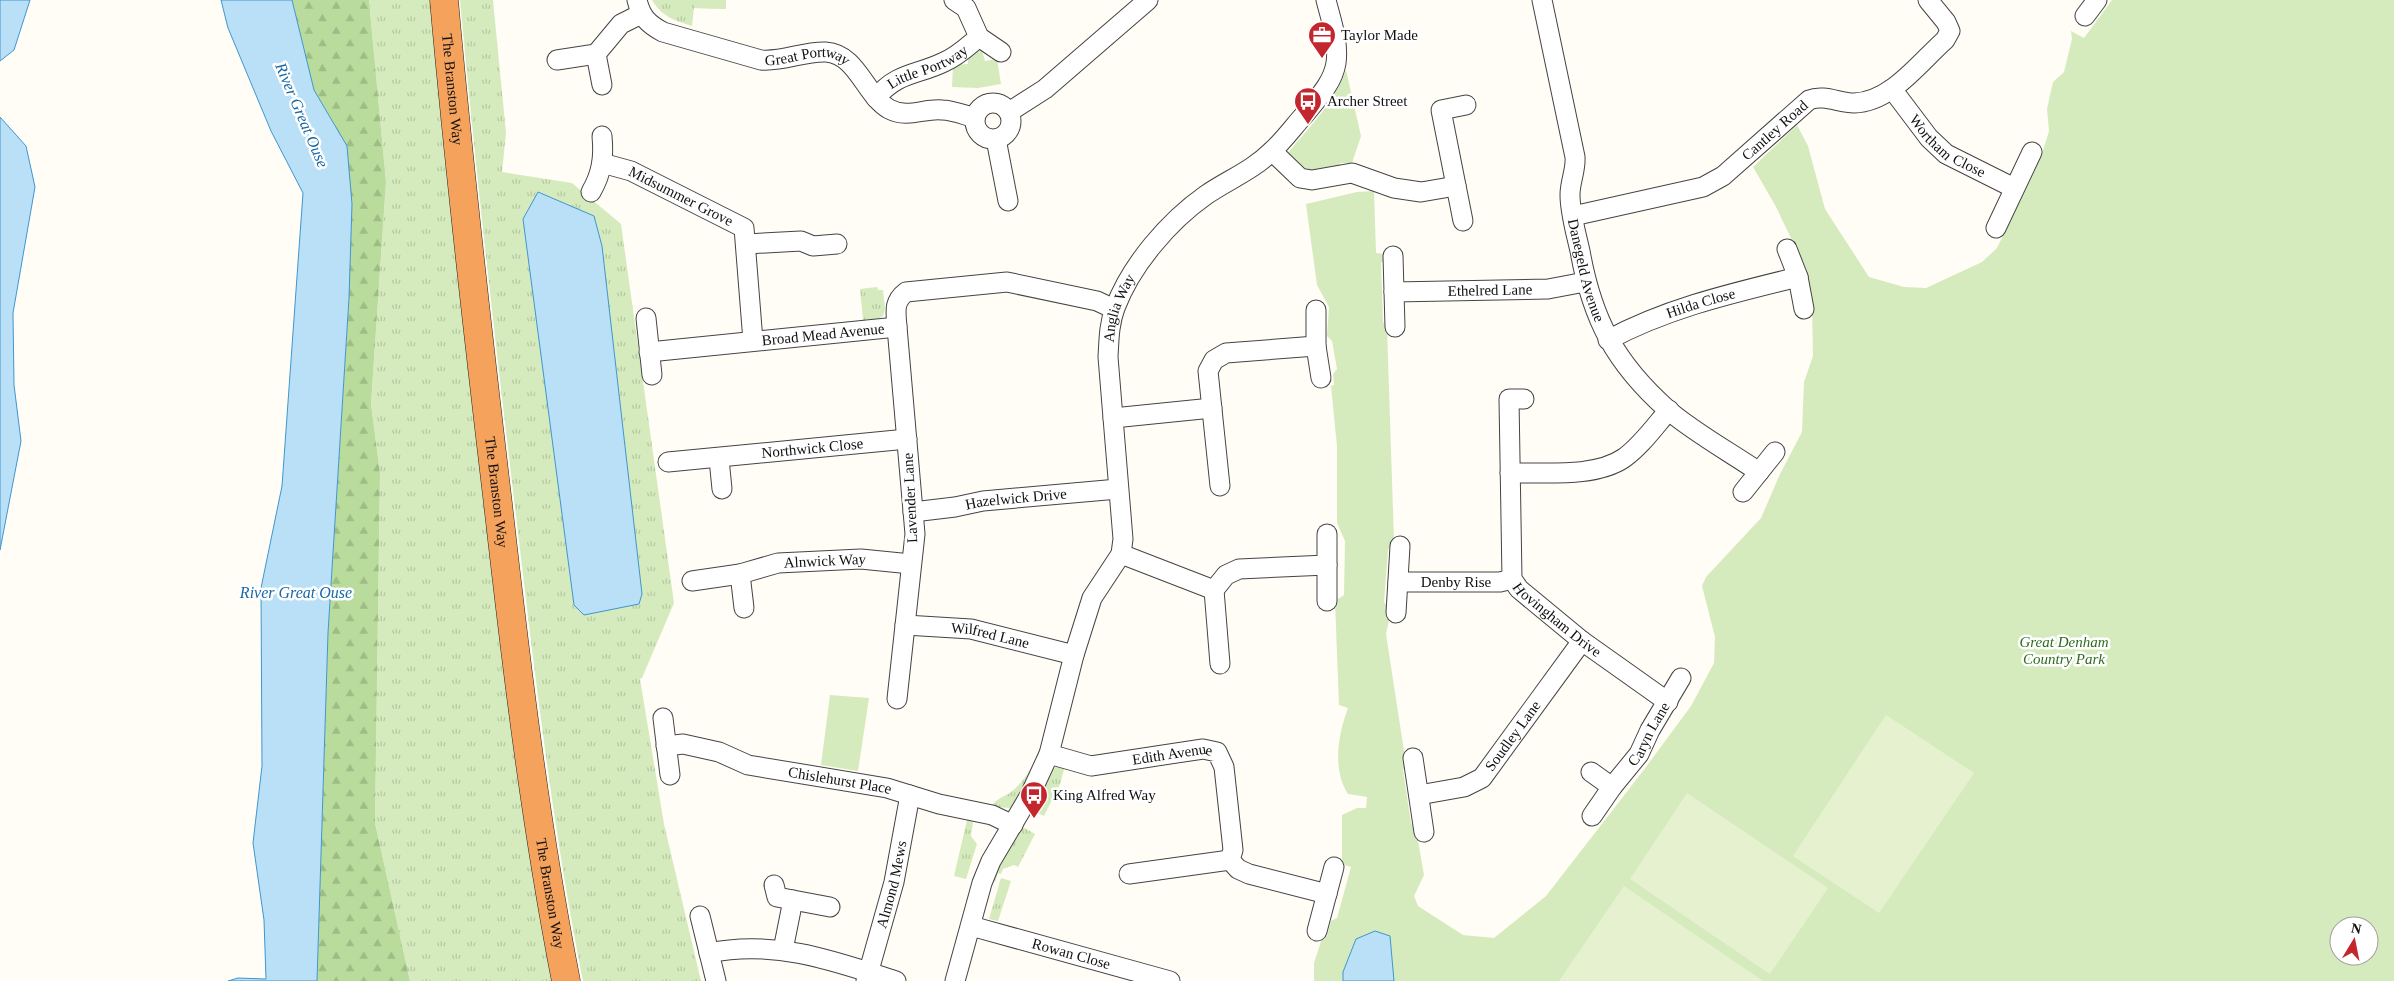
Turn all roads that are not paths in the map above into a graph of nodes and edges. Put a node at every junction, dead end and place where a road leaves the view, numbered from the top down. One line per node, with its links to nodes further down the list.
1 (444, 0): 111 (highway, The Branston Way)
2 (954, 0): 10 (street, Little Portway)
3 (1148, 0): 18 (street)
4 (1326, 0): 22 (street, Anglia Way)
5 (1542, 0): 29 (street, Danegeld Avenue)
6 (1928, 0): 15 (street, Cantley Road)
7 (2096, 0): 9 (street)
8 (639, 7): 12 (street); 16 (street, Great Portway)
9 (2085, 16)
10 (979, 37): 11 (street, Little Portway); 16 (street, Little Portway)
11 (1000, 52)
12 (596, 54): 13 (street); 14 (street)
13 (557, 60)
14 (602, 85)
15 (1892, 89): 26 (street, Wortham Close); 29 (street, Cantley Road)
16 (876, 98): 19 (street, Great Portway)
17 (1466, 105): 25 (street)
18 (1009, 112): 19 (street); 21 (street)
19 (975, 118): 21 (street)
20 (602, 136): 24 (street)
21 (996, 139): 28 (street)
22 (1272, 151): 25 (street); 39 (street, Anglia Way)
23 (2032, 152): 26 (street)
24 (602, 163): 27 (street); 32 (street, Midsummer Grove)
25 (1456, 186): 30 (street)
26 (2014, 188): 31 (street)
27 (591, 192)
28 (1008, 201)
29 (1573, 216): 37 (street, Danegeld Avenue)
30 (1464, 221)
31 (1996, 228)
32 (746, 244): 33 (street, Midsummer Grove); 46 (street, Midsummer Grove)
33 (837, 244)
34 (1786, 249): 36 (street)
35 (1393, 256): 38 (street)
36 (1798, 277): 40 (street); 45 (street, Hilda Close)
37 (1585, 282): 38 (street, Ethelred Lane); 45 (street, Danegeld Avenue)
38 (1394, 292): 44 (street)
39 (1114, 309): 43 (street, Broad Mead Avenue); 54 (street, Anglia Way)
40 (1804, 309)
41 (1316, 310): 47 (street)
42 (646, 318): 48 (street)
43 (897, 327): 46 (street, Broad Mead Avenue); 55 (street, Lavender Lane)
44 (1395, 327)
45 (1608, 340): 53 (street, Danegeld Avenue)
46 (753, 341): 48 (street, Broad Mead Avenue)
47 (1316, 346): 50 (street); 52 (street)
48 (649, 352): 49 (street)
49 (652, 374)
50 (1321, 378)
51 (1524, 398): 60 (street, Hovingham Drive)
52 (1212, 408): 54 (street); 61 (street)
53 (1669, 410): 59 (street, Danegeld Avenue); 60 (street)
54 (1113, 418): 63 (street, Anglia Way)
55 (907, 439): 57 (street, Northwick Close); 65 (street, Lavender Lane)
56 (1776, 452): 59 (street)
57 (719, 459): 58 (street, Northwick Close); 62 (street)
58 (668, 462)
59 (1759, 472): 64 (street)
60 (1510, 473): 72 (street, Hovingham Drive)
61 (1220, 486)
62 (722, 489)
63 (1118, 489): 65 (street, Hazelwick Drive); 68 (street, Anglia Way)
64 (1743, 492)
65 (913, 512): 69 (street, Lavender Lane)
66 (1327, 534): 70 (street)
67 (1400, 546): 74 (street, Denby Rise)
68 (1121, 554): 75 (street); 81 (street)
69 (911, 564): 71 (street, Alnwick Way); 79 (street, Lavender Lane)
70 (1327, 564): 75 (street); 76 (street)
71 (740, 574): 73 (street, Alnwick Way); 77 (street)
72 (1512, 579): 74 (street, Denby Rise); 80 (street, Hovingham Drive)
73 (692, 581)
74 (1398, 582): 78 (street, Denby Rise)
75 (1214, 590): 82 (street)
76 (1327, 601)
77 (744, 608)
78 (1396, 613)
79 (905, 625): 81 (street, Wilfred Lane); 84 (street, Lavender Lane)
80 (1582, 641): 85 (street, Hovingham Drive); 94 (street, Soudley Lane)
81 (1074, 655): 88 (street)
82 (1220, 664)
83 (1681, 678): 85 (street, Caryn Lane)
84 (897, 699)
85 (1668, 702): 92 (street, Caryn Lane)
86 (663, 718): 87 (street)
87 (666, 746): 91 (street); 93 (street, Chislehurst Place)
88 (1049, 754): 96 (street); 98 (street, Edith Avenue)
89 (1413, 758): 94 (street)
90 (1591, 772): 92 (street)
91 (670, 775)
92 (1612, 787): 95 (street, Caryn Lane)
93 (910, 795): 96 (street, Chislehurst Place); 110 (street, Almond Mews)
94 (1419, 795): 97 (street)
95 (1592, 816)
96 (1013, 825): 106 (street)
97 (1424, 832)
98 (1230, 860): 100 (street); 102 (street)
99 (1334, 867): 102 (street)
100 (1138, 878)
101 (774, 885): 103 (street)
102 (1327, 894): 107 (street)
103 (794, 900): 104 (street); 108 (street)
104 (830, 907)
105 (700, 916): 109 (street)
106 (972, 926): 114 (street); 115 (street, Rowan Close)
107 (1317, 931)
108 (783, 950): 109 (street); 110 (street)
109 (709, 953): 112 (street)
110 (867, 976): 113 (street)
111 (566, 981)
112 (716, 981)
113 (896, 981)
114 (955, 981)
115 (1170, 981)

